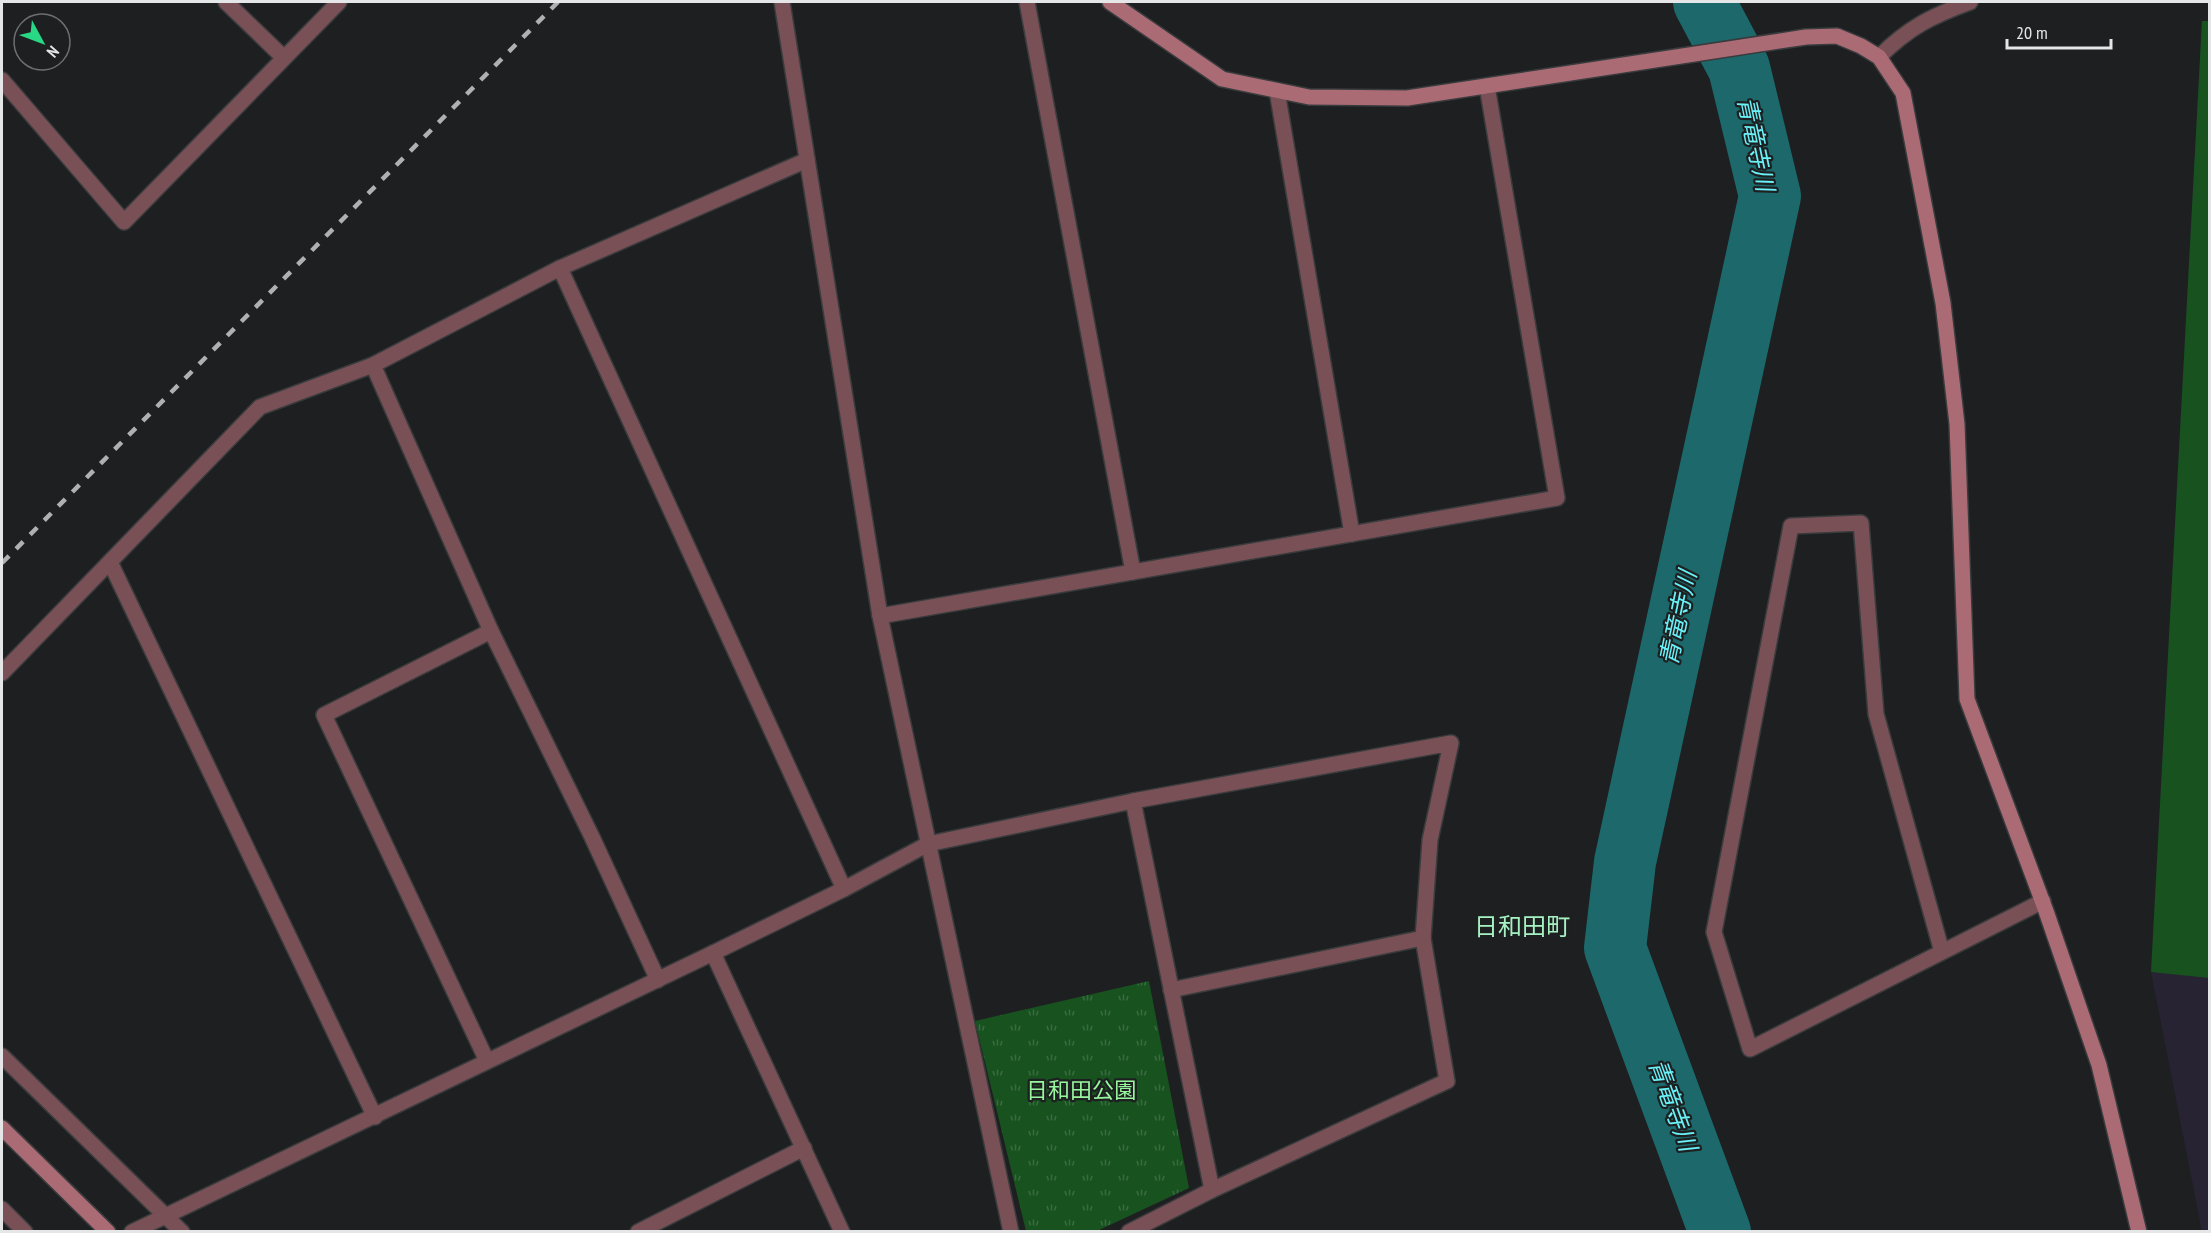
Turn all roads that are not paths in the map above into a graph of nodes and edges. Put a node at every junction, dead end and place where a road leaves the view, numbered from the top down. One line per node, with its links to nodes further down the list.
1 (226, 2): 7 (street)
2 (339, 2): 7 (street)
3 (782, 2): 12 (street)
4 (1027, 2): 17 (street)
5 (1110, 2): 11 (street)
6 (1970, 2): 8 (street)
7 (284, 57): 9 (street)
8 (1879, 57): 10 (street); 24 (street)
9 (2, 80)
10 (1487, 86): 11 (street); 15 (street)
11 (1277, 91): 15 (street)
12 (807, 160): 13 (street); 18 (street)
13 (560, 268): 14 (street); 23 (street)
14 (374, 365): 16 (street); 19 (street)
15 (1352, 534): 17 (street)
16 (110, 562): 20 (street); 32 (street)
17 (1133, 572): 18 (street)
18 (880, 616): 22 (street)
19 (491, 632): 28 (street); 31 (street)
20 (2, 673)
21 (1133, 801): 22 (street); 25 (street); 29 (street)
22 (928, 844): 23 (street); 44 (street)
23 (844, 889): 27 (street)
24 (2043, 901): 26 (street); 46 (street)
25 (1424, 938): 29 (street); 35 (street)
26 (1942, 952): 26 (street)
27 (713, 953): 28 (street); 34 (street)
28 (658, 980): 31 (street)
29 (1171, 990): 35 (street)
30 (2, 1056): 37 (street)
31 (487, 1061): 32 (street)
32 (375, 1117): 37 (street)
33 (2, 1128): 39 (street)
34 (804, 1148): 42 (street); 43 (street)
35 (1212, 1190): 45 (street)
36 (2, 1209): 38 (street)
37 (167, 1216): 40 (street); 41 (street)
38 (25, 1232)
39 (108, 1232)
40 (132, 1232)
41 (182, 1232)
42 (638, 1232)
43 (842, 1232)
44 (1011, 1232)
45 (1129, 1232)
46 (2139, 1232)

